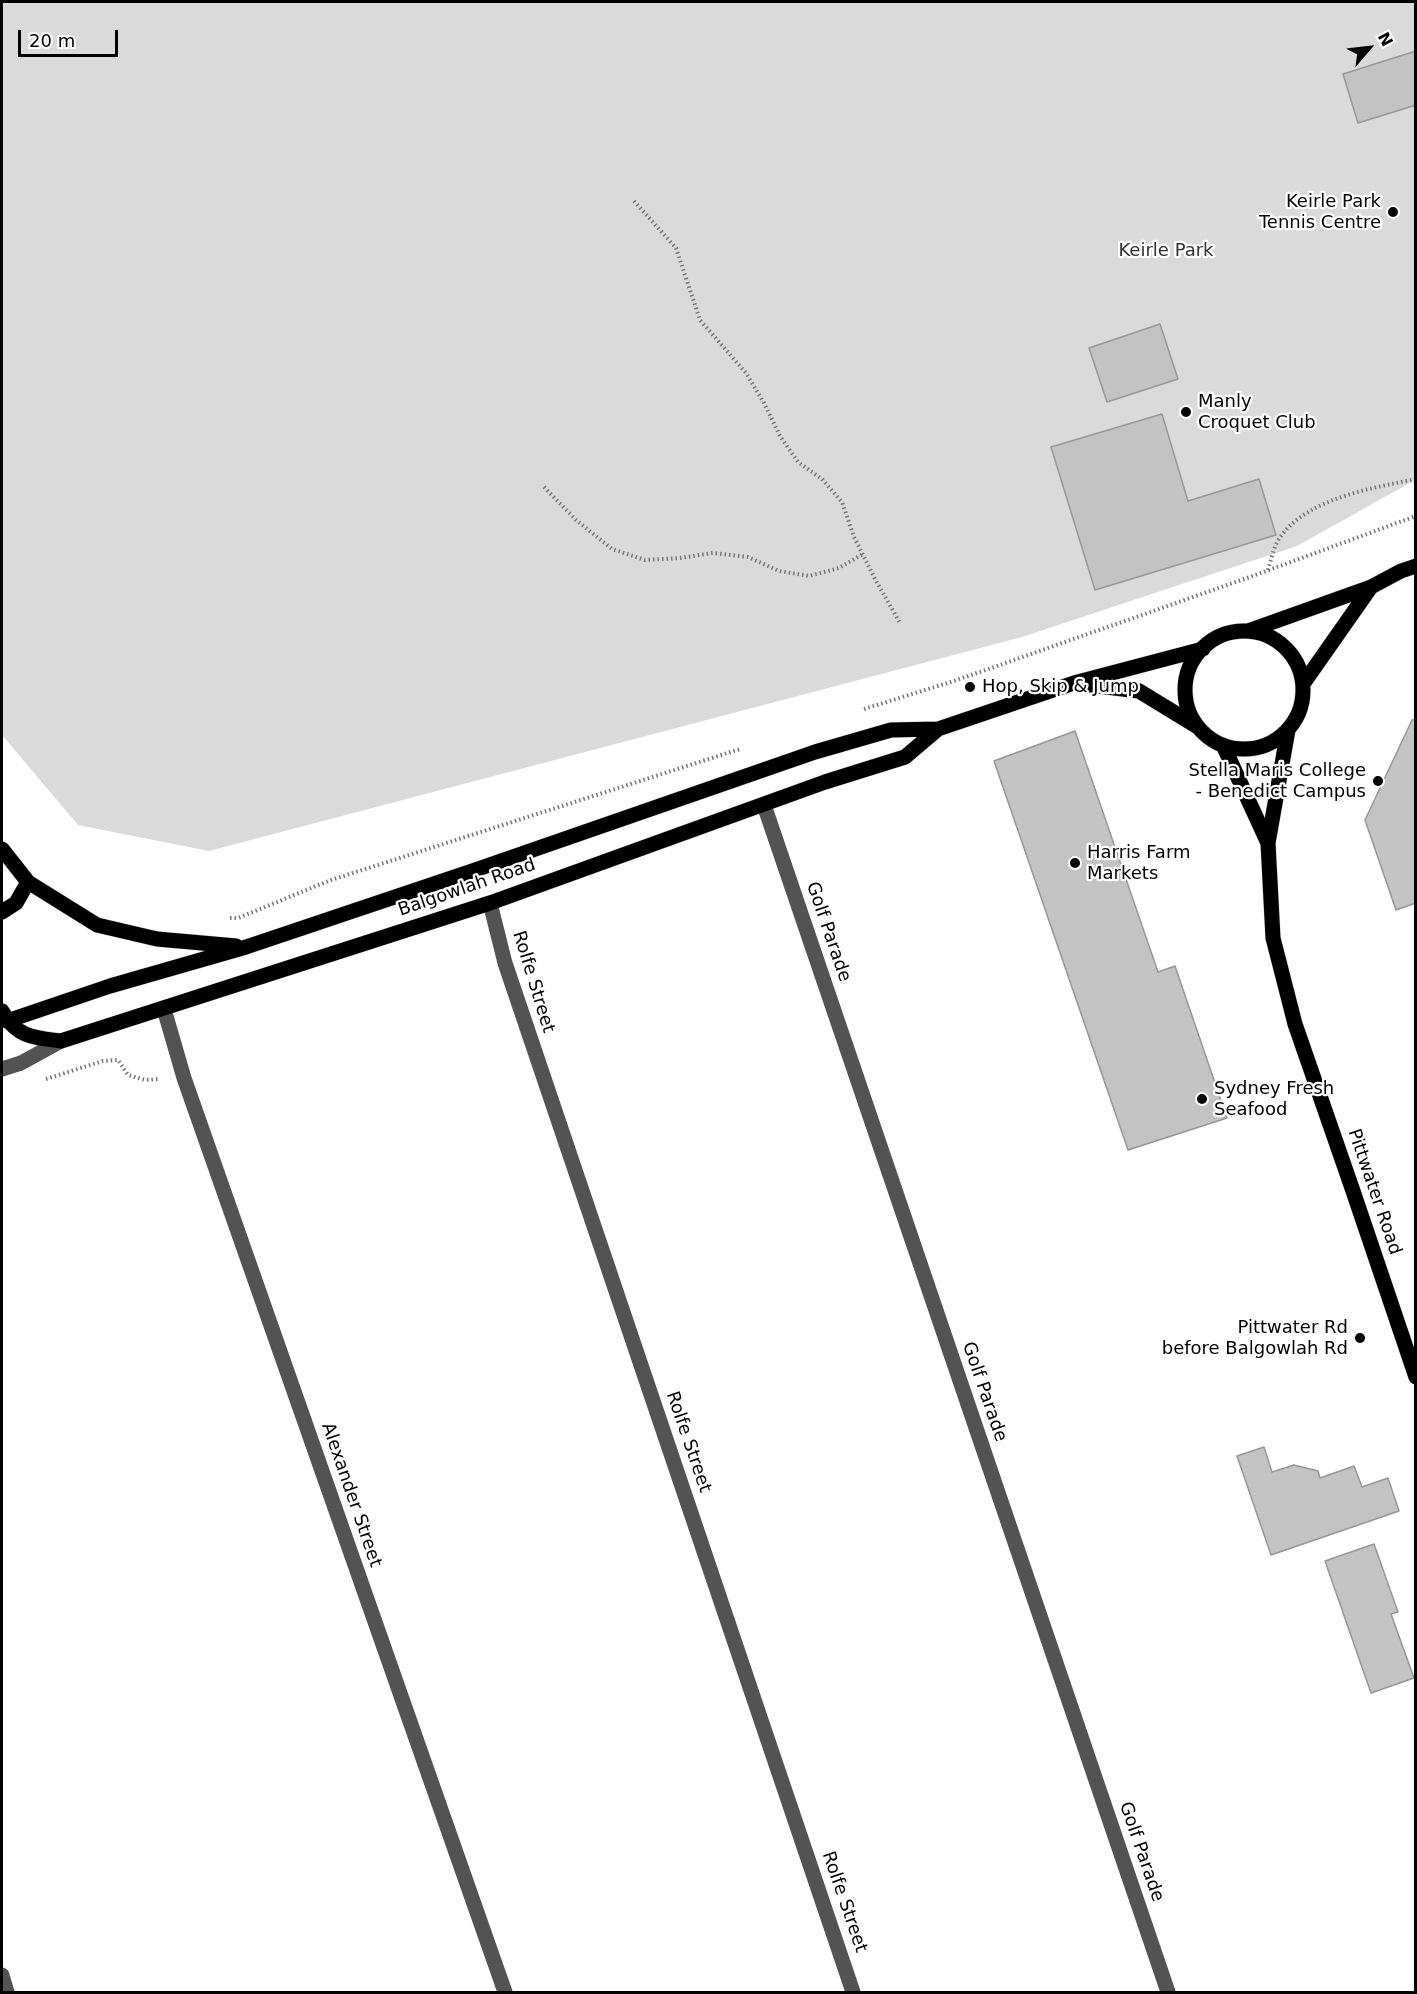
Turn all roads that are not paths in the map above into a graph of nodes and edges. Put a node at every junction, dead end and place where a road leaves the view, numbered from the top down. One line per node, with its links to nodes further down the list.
1 (1416, 566): 2 (main road)
2 (1371, 587): 3 (main road); 6 (main road)
3 (1248, 631): 4 (main road); 6 (main road)
4 (1203, 649): 5 (main road, Balgowlah Road); 7 (main road)
5 (1074, 683): 7 (main road, Balgowlah Road); 8 (main road, Balgowlah Road)
6 (1303, 684): 9 (main road)
7 (1198, 727): 10 (main road)
8 (938, 729): 11 (main road, Balgowlah Road); 17 (main road, Balgowlah Road)
9 (1288, 730): 10 (main road); 12 (main road, Pittwater Road)
10 (1223, 745): 12 (main road, Pittwater Road)
11 (764, 805): 15 (main road, Balgowlah Road); 27 (street, Golf Parade)
12 (1268, 843): 22 (main road, Pittwater Road)
13 (2, 849): 14 (main road)
14 (28, 882): 16 (main road); 17 (main road)
15 (490, 903): 18 (main road, Balgowlah Road); 26 (street, Rolfe Street)
16 (2, 912)
17 (246, 947): 19 (main road, Balgowlah Road)
18 (164, 1009): 20 (main road, Balgowlah Road); 25 (street, Alexander Street)
19 (3, 1019): 20 (main road)
20 (61, 1041): 21 (street, Balgowlah Road)
21 (2, 1069)
22 (1416, 1377)
23 (2, 1976): 24 (street)
24 (7, 1992)
25 (506, 1992)
26 (854, 1992)
27 (1168, 1992)

